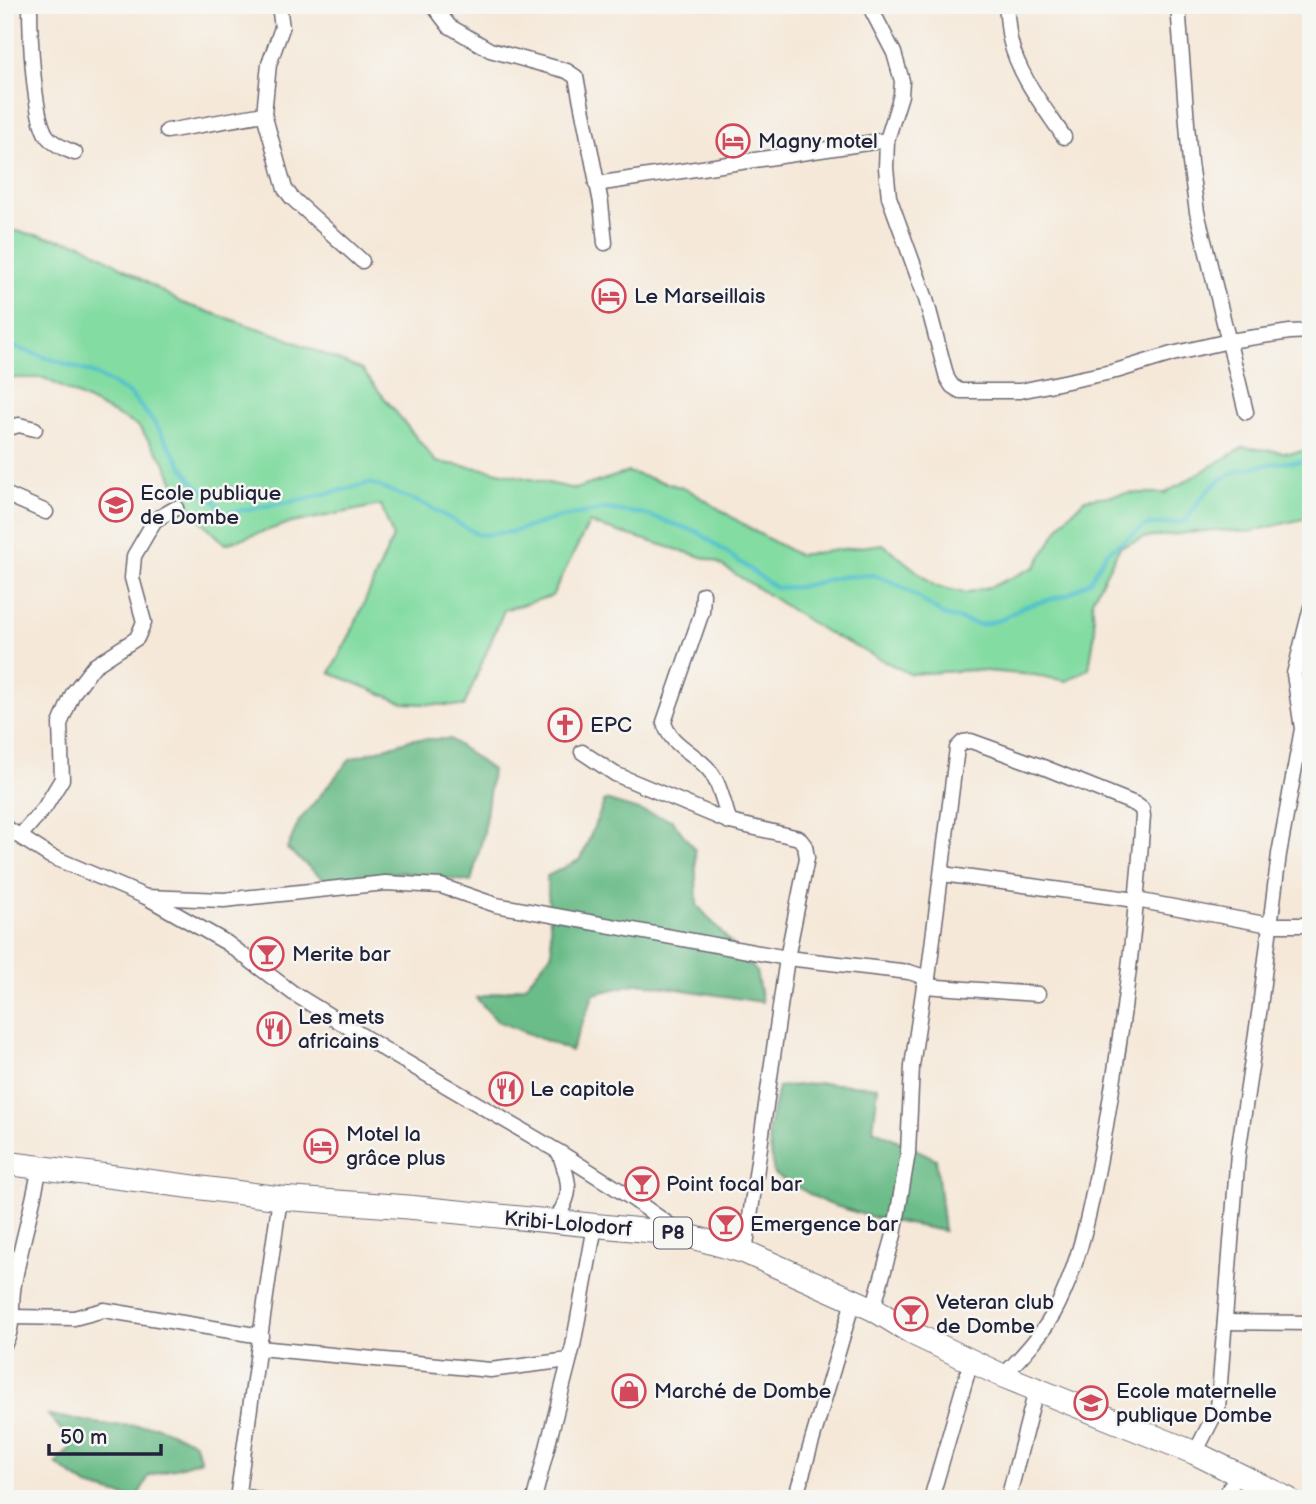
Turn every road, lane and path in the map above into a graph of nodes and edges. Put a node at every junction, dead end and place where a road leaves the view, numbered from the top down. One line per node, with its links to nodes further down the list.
1 (30, 5): 11 (street)
2 (279, 5): 7 (street)
3 (433, 5): 12 (street)
4 (869, 5): 10 (street)
5 (1006, 5): 9 (street)
6 (1178, 5): 16 (street)
7 (264, 114): 8 (street); 14 (street)
8 (167, 131)
9 (1064, 137)
10 (887, 140): 12 (street); 16 (street)
11 (75, 153)
12 (596, 184): 13 (street)
13 (605, 243)
14 (362, 261)
15 (1311, 331): 16 (street)
16 (1229, 341): 17 (street)
17 (1246, 412)
18 (5, 429): 19 (street)
19 (34, 429)
20 (5, 494): 22 (street)
21 (176, 508): 29 (street)
22 (46, 512)
23 (703, 594): 27 (street)
24 (1311, 607): 25 (street)
25 (1306, 729): 33 (street)
26 (582, 752): 27 (street)
27 (730, 822): 35 (street)
28 (5, 827): 29 (street)
29 (20, 836): 31 (street)
30 (942, 874): 32 (street); 32 (street); 36 (street)
31 (146, 897): 35 (street); 38 (street)
32 (1136, 900): 33 (street); 54 (street)
33 (1270, 925): 34 (street); 48 (street)
34 (1311, 925)
35 (787, 958): 36 (street); 45 (street)
36 (926, 982): 37 (street); 46 (street)
37 (1038, 994)
38 (559, 1152): 42 (street); 44 (street)
39 (5, 1163): 40 (main road, Kribi-Lolodorf / P8)
40 (40, 1166): 41 (main road, Kribi-Lolodorf / P8); 47 (street)
41 (281, 1198): 42 (main road, Kribi-Lolodorf / P8); 50 (street)
42 (554, 1223): 43 (main road, Kribi-Lolodorf / P8)
43 (594, 1226): 44 (main road, Kribi-Lolodorf / P8); 52 (street)
44 (682, 1234): 45 (main road, Kribi-Lolodorf / P8)
45 (745, 1252): 46 (main road, Kribi-Lolodorf / P8)
46 (863, 1305): 53 (main road, Kribi-Lolodorf / P8); 61 (street)
47 (11, 1317): 50 (street); 51 (street)
48 (1225, 1322): 49 (street); 56 (street)
49 (1311, 1323)
50 (260, 1342): 52 (street); 58 (street)
51 (5, 1343)
52 (569, 1360): 60 (street)
53 (971, 1361): 54 (main road, Kribi-Lolodorf / P8); 62 (street)
54 (1003, 1376): 55 (main road, Kribi-Lolodorf / P8)
55 (1036, 1390): 56 (main road, Kribi-Lolodorf / P8); 63 (street)
56 (1195, 1453): 57 (main road, Kribi-Lolodorf / P8)
57 (1238, 1474): 64 (street); 65 (main road, Kribi-Lolodorf / P8)
58 (237, 1497): 59 (street)
59 (258, 1499)
60 (534, 1499)
61 (795, 1499)
62 (931, 1499)
63 (1008, 1499)
64 (1223, 1499)
65 (1288, 1499)

